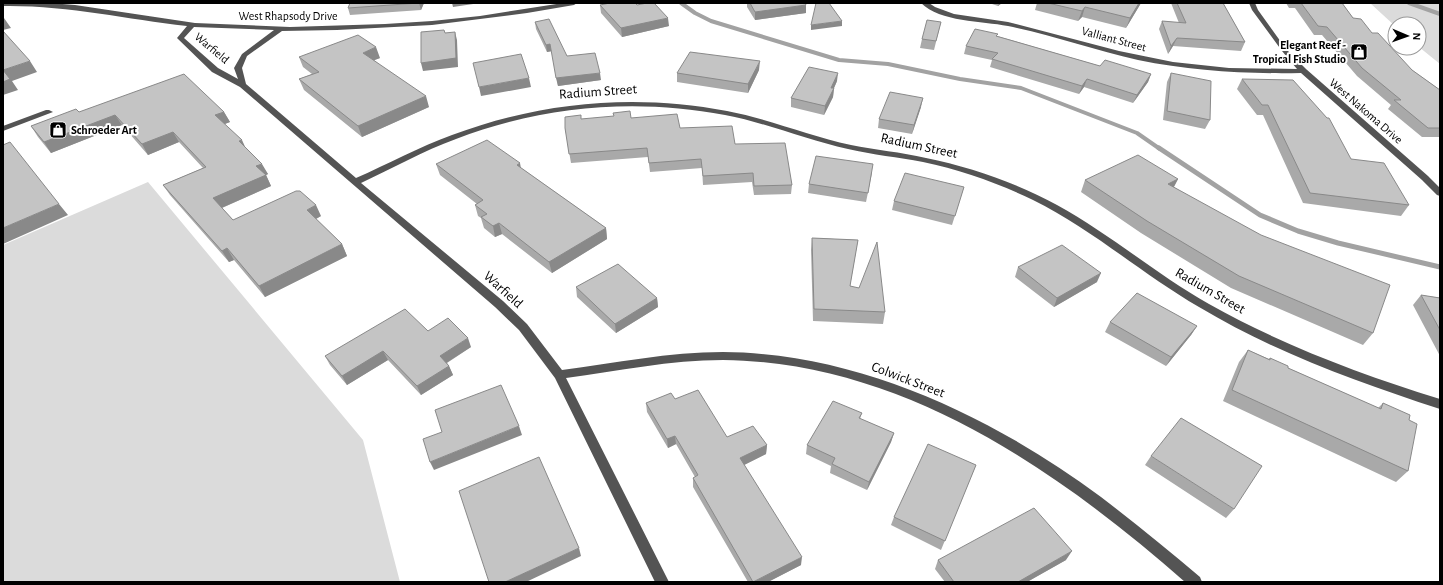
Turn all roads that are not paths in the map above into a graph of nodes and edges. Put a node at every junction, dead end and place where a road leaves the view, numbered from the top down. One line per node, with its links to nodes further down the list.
1 (574, 3): 6 (street, West Rhapsody Drive)
2 (924, 3): 7 (street, Valliant Street)
3 (1252, 3): 7 (street, West Nakoma Drive)
4 (3, 4): 5 (street, West Rhapsody Drive)
5 (192, 25): 6 (street, West Rhapsody Drive); 8 (street, Warfield)
6 (280, 29): 8 (street, Warfield)
7 (1303, 71): 12 (street, West Nakoma Drive)
8 (243, 85): 11 (street, Warfield)
9 (49, 112): 10 (street)
10 (3, 129)
11 (355, 182): 13 (street, Warfield); 14 (street, Radium Street)
12 (1440, 193)
13 (559, 375): 15 (street, Warfield); 16 (street, Colwick Street)
14 (1440, 404)
15 (662, 582)
16 (1195, 582)

